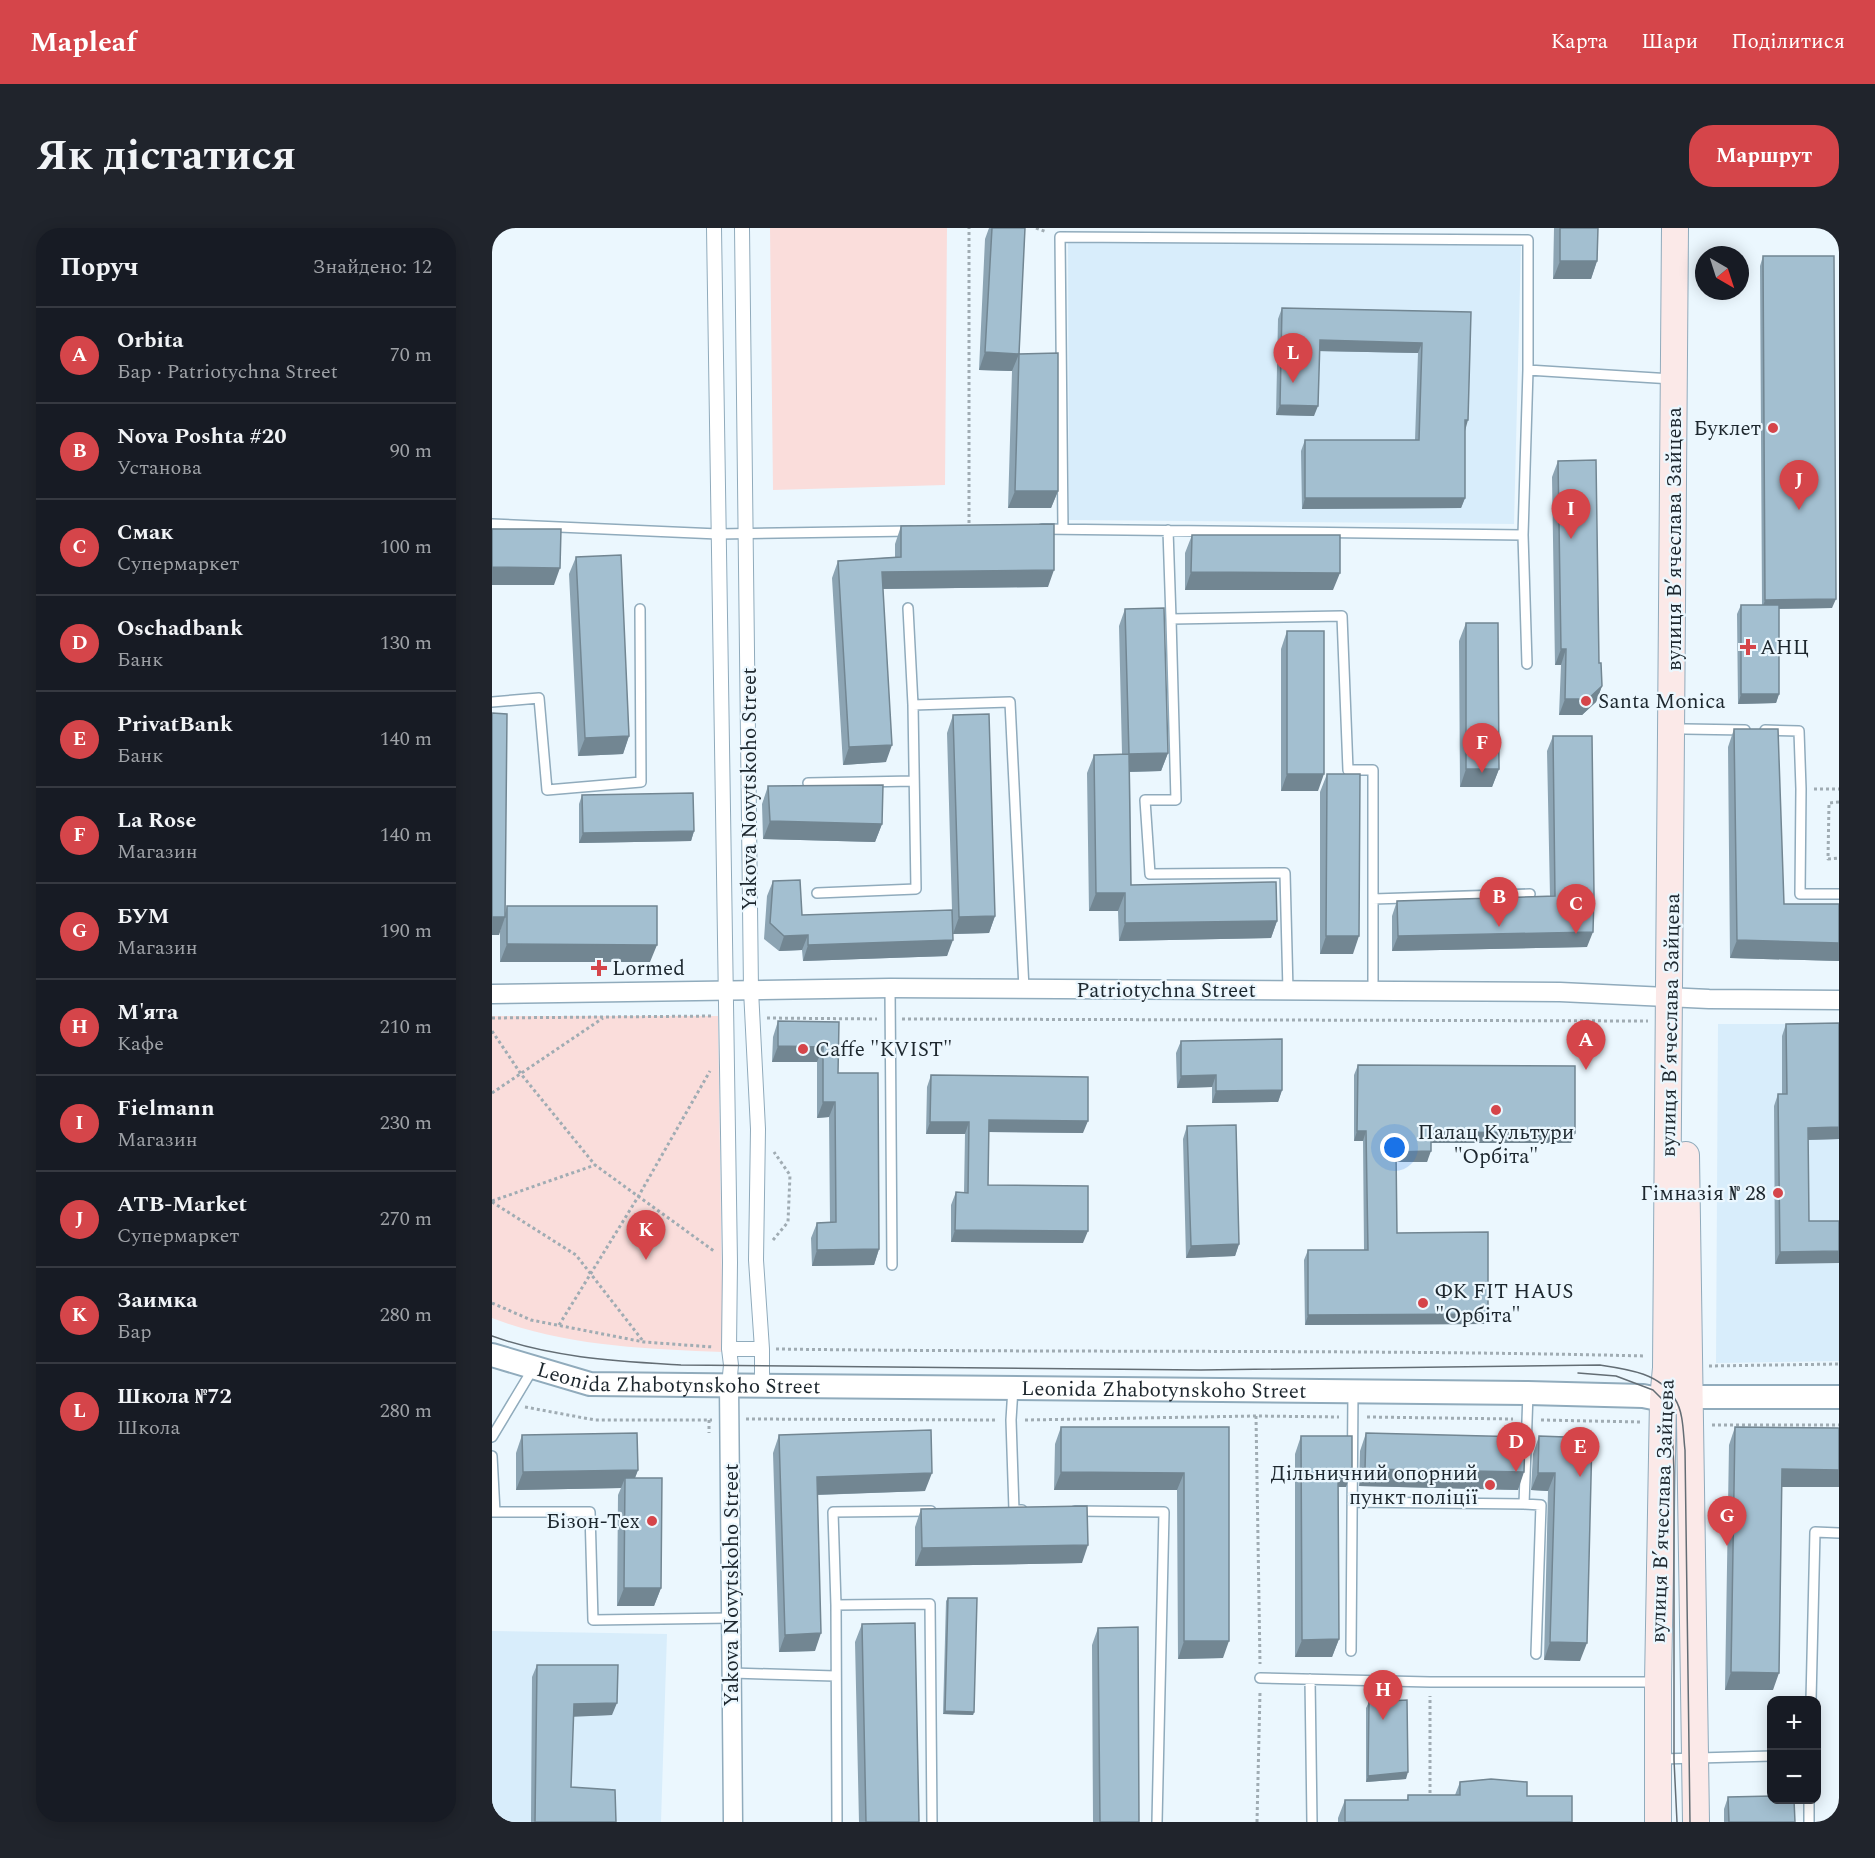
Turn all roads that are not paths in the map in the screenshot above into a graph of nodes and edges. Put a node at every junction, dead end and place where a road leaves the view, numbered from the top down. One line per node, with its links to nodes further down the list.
1 (714, 228): 15 (street, Yakova Novytskoho Street)
2 (742, 228): 14 (street, Yakova Novytskoho Street)
3 (1528, 228): 6 (lane)
4 (1676, 228): 8 (main road, вулиця Вʼячеслава Зайцева)
5 (1686, 228): 23 (main road, вулиця Вʼячеслава Зайцева)
6 (1528, 240): 7 (lane); 11 (lane)
7 (1528, 370): 8 (lane); 16 (lane)
8 (1675, 379): 37 (main road, вулиця Вʼячеслава Зайцева)
9 (492, 524): 15 (lane)
10 (1028, 529): 11 (lane)
11 (1063, 529): 12 (lane)
12 (1168, 530): 16 (lane); 19 (lane)
13 (922, 531): 14 (lane)
14 (747, 533): 15 (lane); 33 (street, Yakova Novytskoho Street)
15 (718, 534): 32 (street, Yakova Novytskoho Street)
16 (1523, 535): 20 (lane)
17 (908, 608): 22 (lane)
18 (640, 609): 21 (lane)
19 (1171, 620): 29 (lane); 34 (lane)
20 (1527, 664)
21 (492, 702)
22 (913, 705): 24 (lane); 31 (lane)
23 (1685, 729): 28 (lane); 37 (main road, вулиця Вʼячеслава Зайцева)
24 (914, 781): 25 (lane); 26 (lane)
25 (808, 783)
26 (817, 893)
27 (1530, 894): 29 (lane)
28 (1839, 894)
29 (1373, 899): 35 (lane)
30 (890, 988): 31 (street, Patriotychna Street); 33 (street, Patriotychna Street); 39 (lane)
31 (1024, 989): 34 (street, Patriotychna Street)
32 (726, 990): 33 (street, Patriotychna Street); 36 (street, Patriotychna Street); 40 (street, Yakova Novytskoho Street)
33 (751, 990): 41 (street, Yakova Novytskoho Street)
34 (1287, 991): 35 (street, Patriotychna Street)
35 (1373, 991): 37 (street, Patriotychna Street)
36 (492, 994)
37 (1677, 998): 38 (street, Patriotychna Street); 49 (main road, вулиця Вʼячеслава Зайцева); 51 (main road, вулиця Вʼячеслава Зайцева)
38 (1839, 1000)
39 (892, 1265)
40 (729, 1348): 41 (street); 44 (street, Yakova Novytskoho Street)
41 (762, 1349): 45 (street, Yakova Novytskoho Street)
42 (492, 1355): 43 (street, Leonida Zhabotynskoho Street)
43 (534, 1367): 44 (street, Leonida Zhabotynskoho Street); 52 (lane)
44 (729, 1386): 45 (street, Leonida Zhabotynskoho Street); 64 (street, Yakova Novytskoho Street)
45 (762, 1387): 46 (street, Leonida Zhabotynskoho Street)
46 (1013, 1388): 47 (street, Leonida Zhabotynskoho Street); 57 (lane)
47 (1353, 1391): 48 (street, Leonida Zhabotynskoho Street); 54 (lane)
48 (1528, 1393): 51 (street, Leonida Zhabotynskoho Street); 55 (lane)
49 (1688, 1397): 50 (street, Leonida Zhabotynskoho Street); 51 (street, Leonida Zhabotynskoho Street); 74 (main road, вулиця Вʼячеслава Зайцева)
50 (1839, 1397)
51 (1663, 1400): 71 (main road, вулиця Вʼячеслава Зайцева)
52 (492, 1437)
53 (492, 1456): 61 (lane)
54 (1352, 1502): 55 (lane); 65 (lane)
55 (1524, 1503): 66 (lane)
56 (1003, 1510): 57 (lane)
57 (1014, 1510): 58 (lane)
58 (1037, 1510)
59 (1060, 1510): 80 (lane)
60 (946, 1511): 63 (lane)
61 (494, 1512): 64 (lane)
62 (1839, 1533): 72 (lane)
63 (836, 1605): 68 (lane); 79 (lane)
64 (731, 1617): 67 (street, Yakova Novytskoho Street)
65 (1351, 1651)
66 (1536, 1654)
67 (732, 1673): 68 (lane); 77 (street, Yakova Novytskoho Street)
68 (835, 1676): 78 (lane)
69 (1260, 1678): 70 (lane)
70 (1310, 1679): 71 (lane); 81 (lane)
71 (1658, 1682): 75 (main road, вулиця Вʼячеслава Зайцева)
72 (1811, 1696)
73 (1767, 1756): 74 (lane)
74 (1695, 1758): 75 (lane); 83 (main road, вулиця Вʼячеслава Зайцева)
75 (1658, 1759): 82 (main road, вулиця Вʼячеслава Зайцева)
76 (1809, 1804): 84 (lane)
77 (733, 1822)
78 (837, 1822)
79 (932, 1822)
80 (1157, 1822)
81 (1312, 1822)
82 (1658, 1822)
83 (1696, 1822)
84 (1809, 1822)

